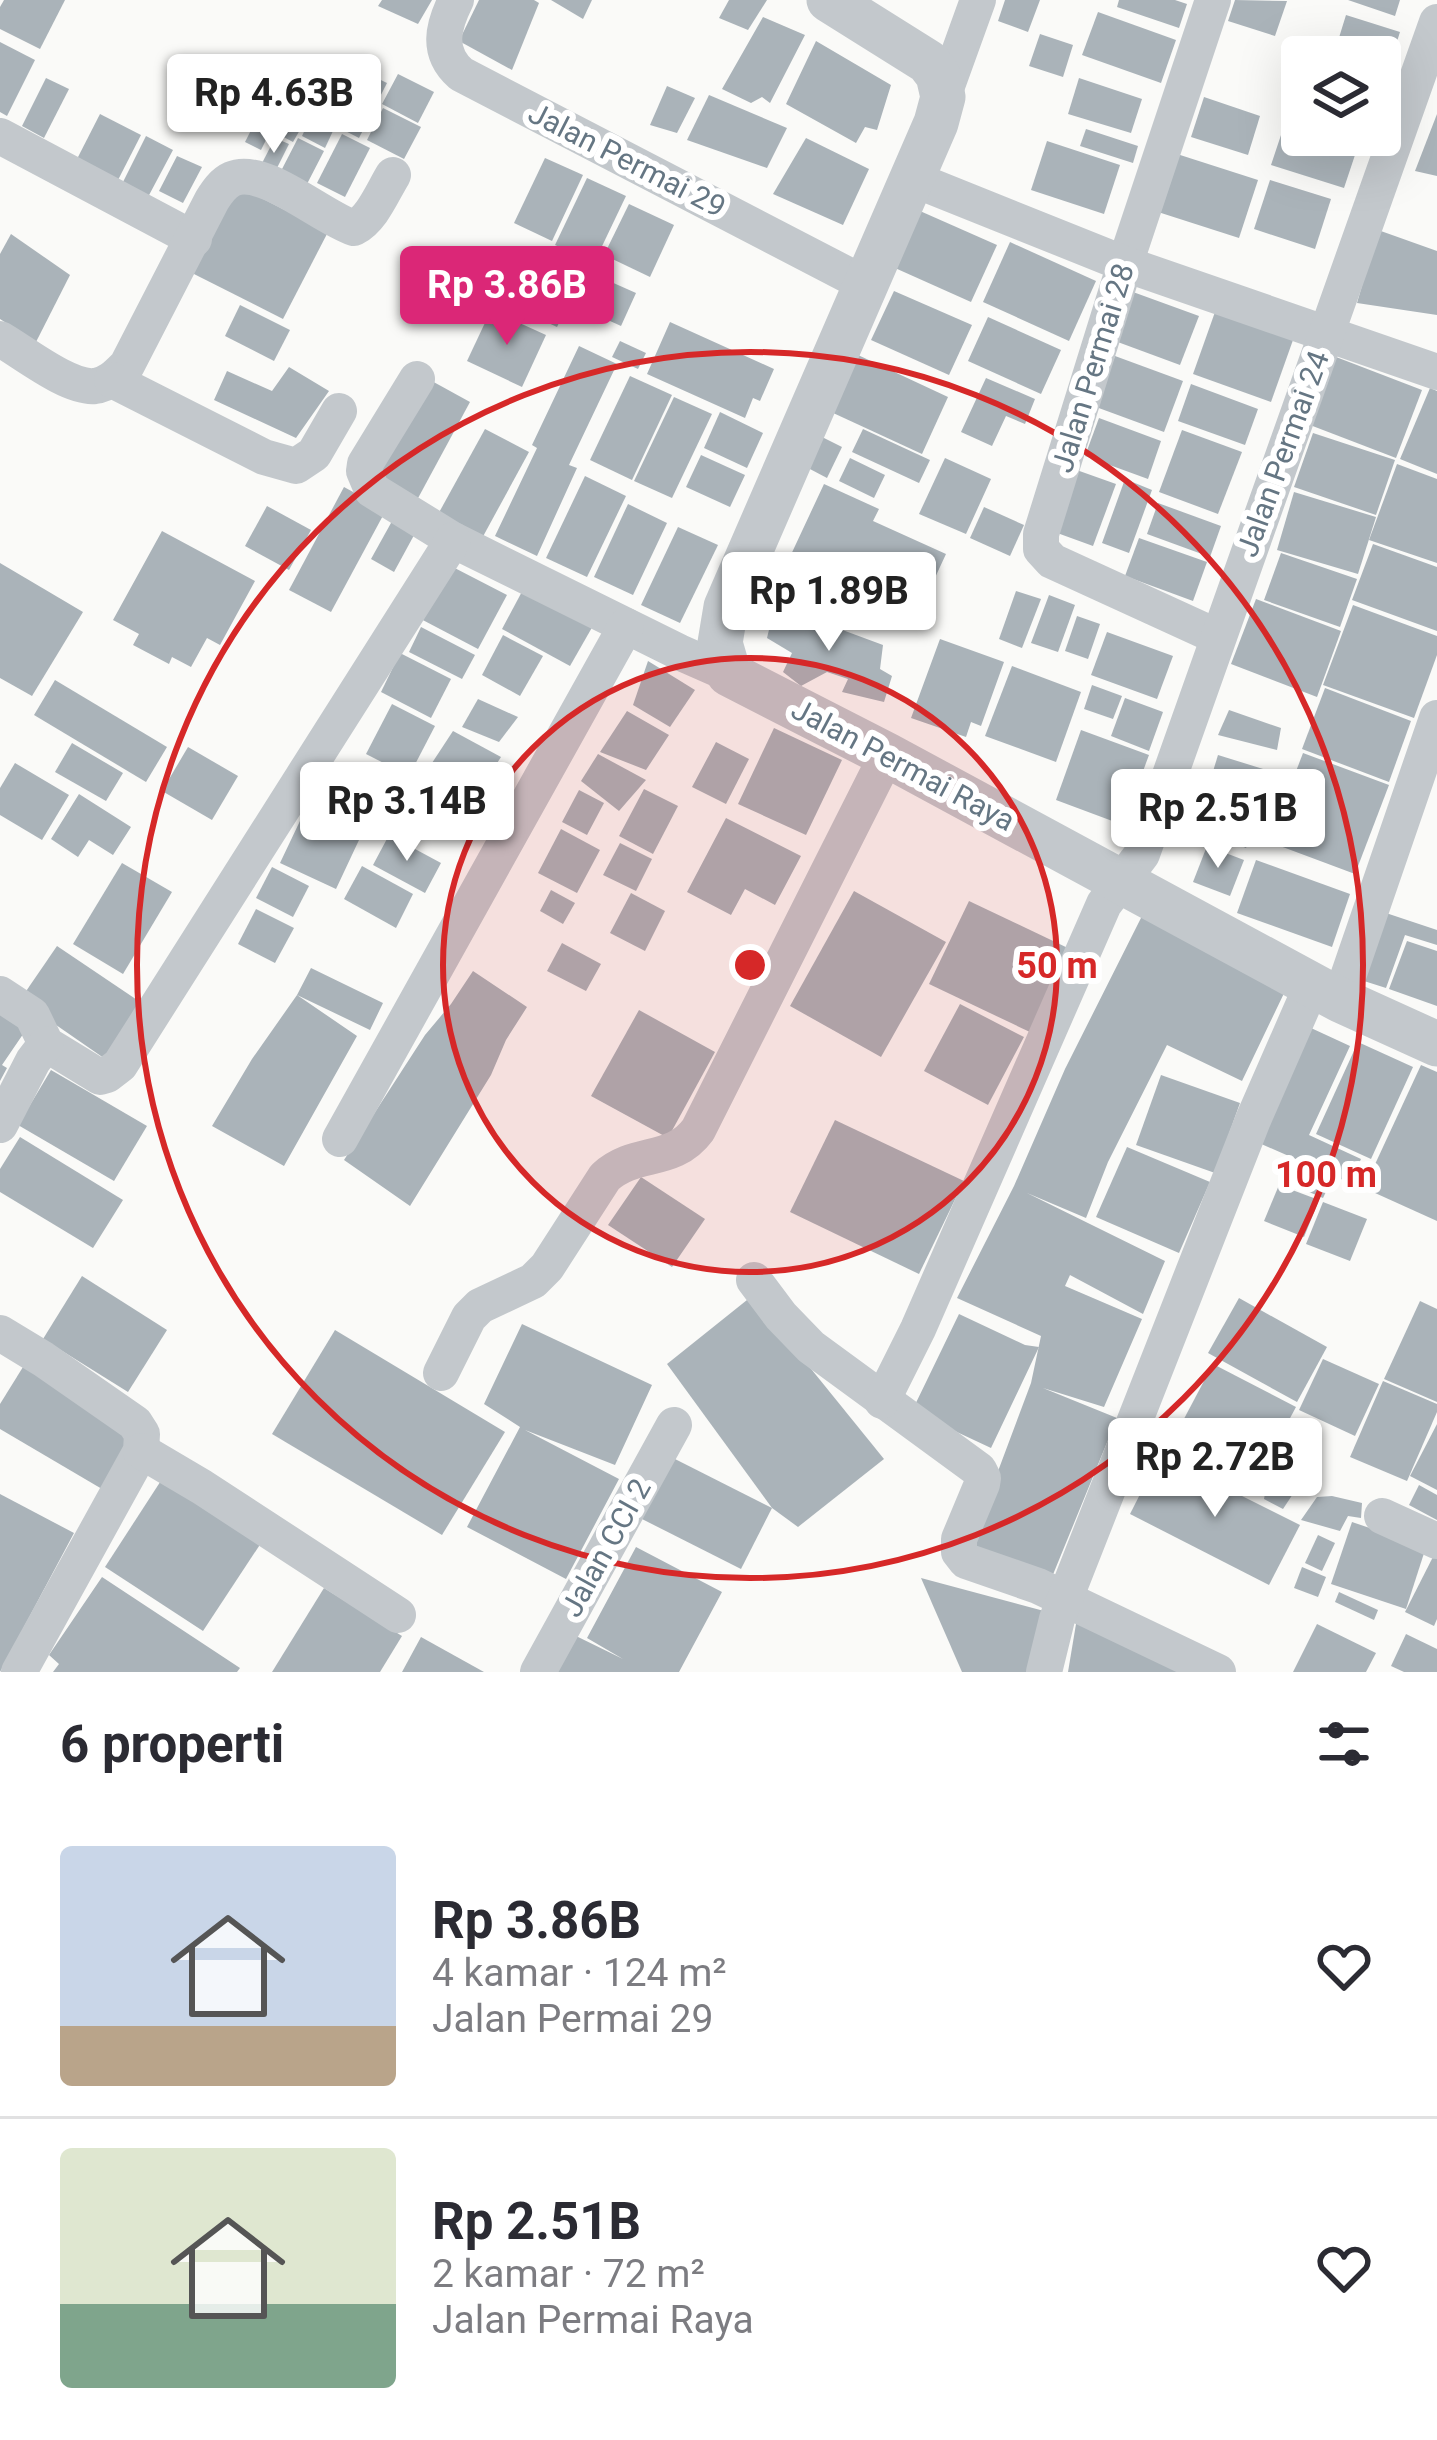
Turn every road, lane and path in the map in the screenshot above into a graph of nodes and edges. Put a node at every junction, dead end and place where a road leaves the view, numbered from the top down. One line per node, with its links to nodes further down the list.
1 (456, 0): 12 (street, Jalan Permai 29)
2 (829, 0): 6 (street)
3 (978, 0): 6 (street)
4 (1213, 0): 11 (street, Jalan Permai 28)
5 (1437, 22): 13 (street, Jalan Permai 24)
6 (943, 98): 9 (street)
7 (0, 136): 10 (street)
8 (393, 176): 10 (street)
9 (914, 179): 11 (street); 12 (street)
10 (194, 239): 17 (street)
11 (1125, 264): 13 (street); 21 (street, Jalan Permai 28)
12 (867, 285): 22 (street)
13 (1327, 333): 15 (street); 21 (street, Jalan Permai 24)
14 (0, 339): 17 (street)
15 (1437, 372)
16 (417, 379): 19 (street)
17 (112, 380): 18 (street)
18 (339, 411)
19 (453, 540): 20 (street); 28 (street)
20 (626, 626): 22 (street); 31 (street)
21 (1218, 638): 25 (street, Jalan Permai 24)
22 (729, 674): 24 (street, Jalan Permai Raya)
23 (1437, 718): 26 (street)
24 (887, 755): 25 (street, Jalan Permai Raya); 34 (street)
25 (1121, 881): 26 (street, Jalan Permai Raya); 35 (street, Jalan Permai 24)
26 (1326, 992): 29 (street, Jalan Permai Raya); 40 (street)
27 (0, 994): 28 (street)
28 (46, 1044): 30 (street)
29 (1437, 1044)
30 (0, 1125)
31 (340, 1139)
32 (754, 1280): 35 (street)
33 (0, 1333): 37 (street)
34 (441, 1373)
35 (882, 1401): 40 (street)
36 (674, 1425): 43 (street, Jalan CCI 2)
37 (142, 1450): 41 (street); 42 (street)
38 (1382, 1516): 39 (street)
39 (1437, 1541)
40 (1065, 1600): 44 (street); 45 (street)
41 (398, 1616)
42 (19, 1672)
43 (538, 1672)
44 (1045, 1672)
45 (1218, 1672)

